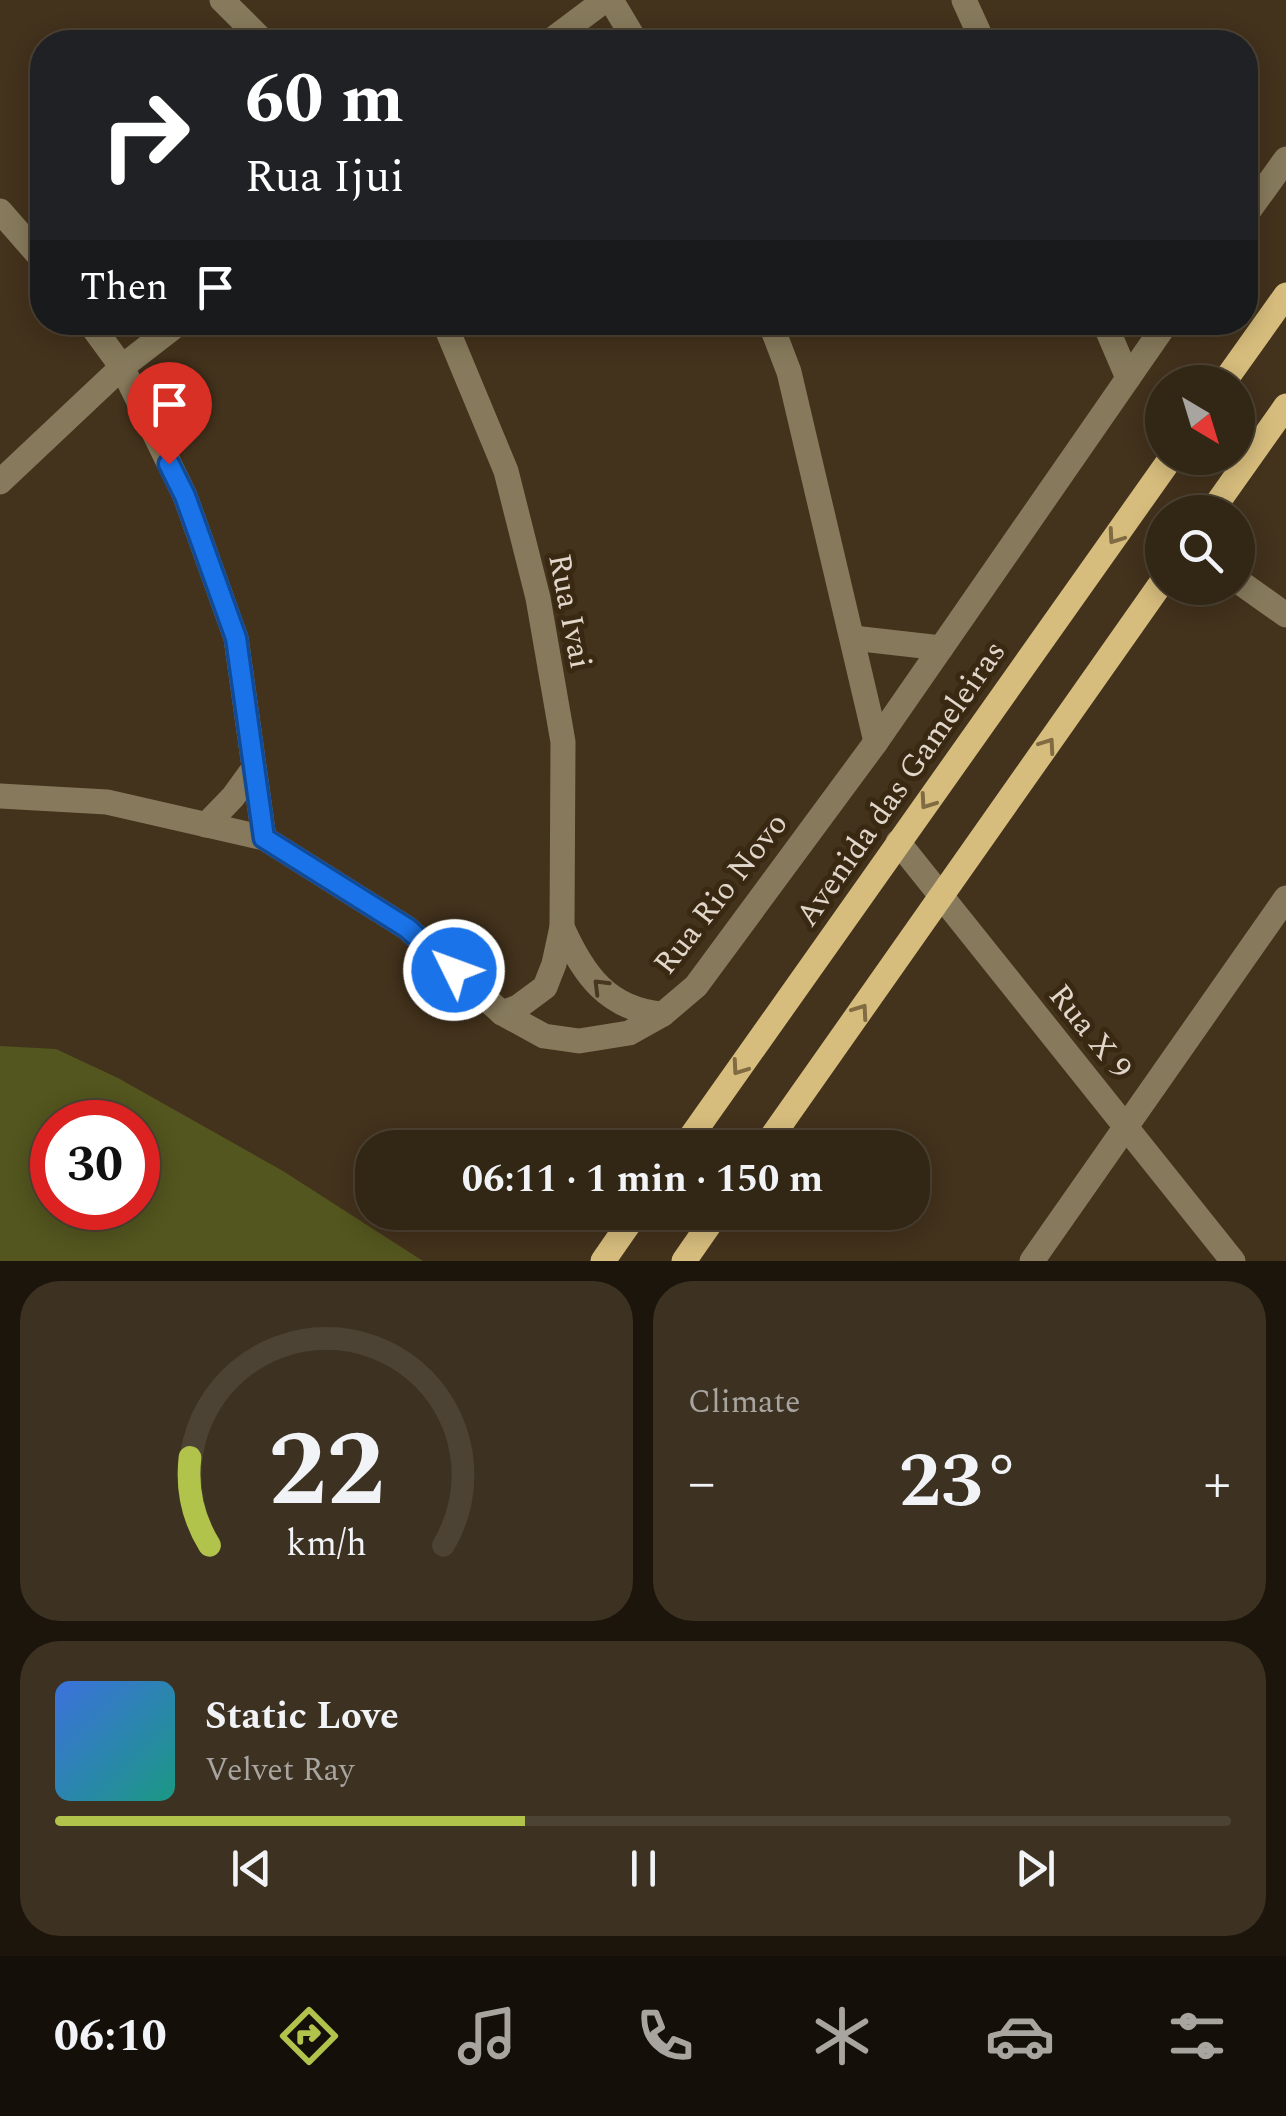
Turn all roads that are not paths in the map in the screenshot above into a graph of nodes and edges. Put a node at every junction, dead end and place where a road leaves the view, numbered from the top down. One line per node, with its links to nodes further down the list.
1 (222, 0): 4 (street)
2 (608, 0): 5 (street); 6 (street)
3 (964, 0): 7 (street)
4 (252, 30)
5 (566, 30)
6 (628, 30)
7 (978, 30)
8 (1286, 159): 9 (street)
9 (1258, 198)
10 (0, 211): 11 (street)
11 (30, 246)
12 (1286, 296): 19 (main road)
13 (99, 335): 22 (street)
14 (163, 335): 22 (street)
15 (449, 335): 41 (street, Rua Ivai)
16 (775, 335): 31 (street)
17 (1110, 335): 23 (street)
18 (1158, 335): 23 (street, Rua Rio Novo)
19 (1258, 335)
20 (1258, 335): 21 (main road)
21 (1236, 365)
22 (122, 367): 26 (street); 34 (street)
23 (1128, 378): 32 (street, Rua Rio Novo)
24 (1286, 406): 27 (main road)
25 (1159, 475): 38 (main road, Avenida das Gameleiras, one-way to 38)
26 (0, 482)
27 (1223, 495)
28 (1255, 593): 30 (street)
29 (1146, 605): 39 (main road, one-way to 29)
30 (1286, 615)
31 (853, 638): 32 (street); 33 (street)
32 (940, 648): 33 (street, Rua Rio Novo)
33 (876, 742): 43 (street, Rua Rio Novo)
34 (254, 768): 36 (street); 37 (street)
35 (0, 796): 36 (street, Rua Rio Novo)
36 (206, 825): 37 (street, Rua Rio Novo)
37 (264, 838): 42 (street, Rua Rio Novo)
38 (898, 842): 39 (street, Rua X 9); 45 (main road, Avenida das Gameleiras, one-way to 45)
39 (941, 896): 44 (street, Rua X 9); 46 (main road, one-way to 39)
40 (1286, 898): 44 (street)
41 (562, 927): 42 (street, Rua Ivai); 43 (street, Rua Ivai, one-way to 41)
42 (502, 1012): 43 (street, Rua Rio Novo)
43 (663, 1014)
44 (1128, 1129): 51 (street); 52 (street, Rua X 9)
45 (696, 1130)
46 (777, 1130)
47 (625, 1230): 49 (main road)
48 (706, 1230): 50 (main road)
49 (603, 1261)
50 (684, 1261)
51 (1032, 1261)
52 (1233, 1261)

